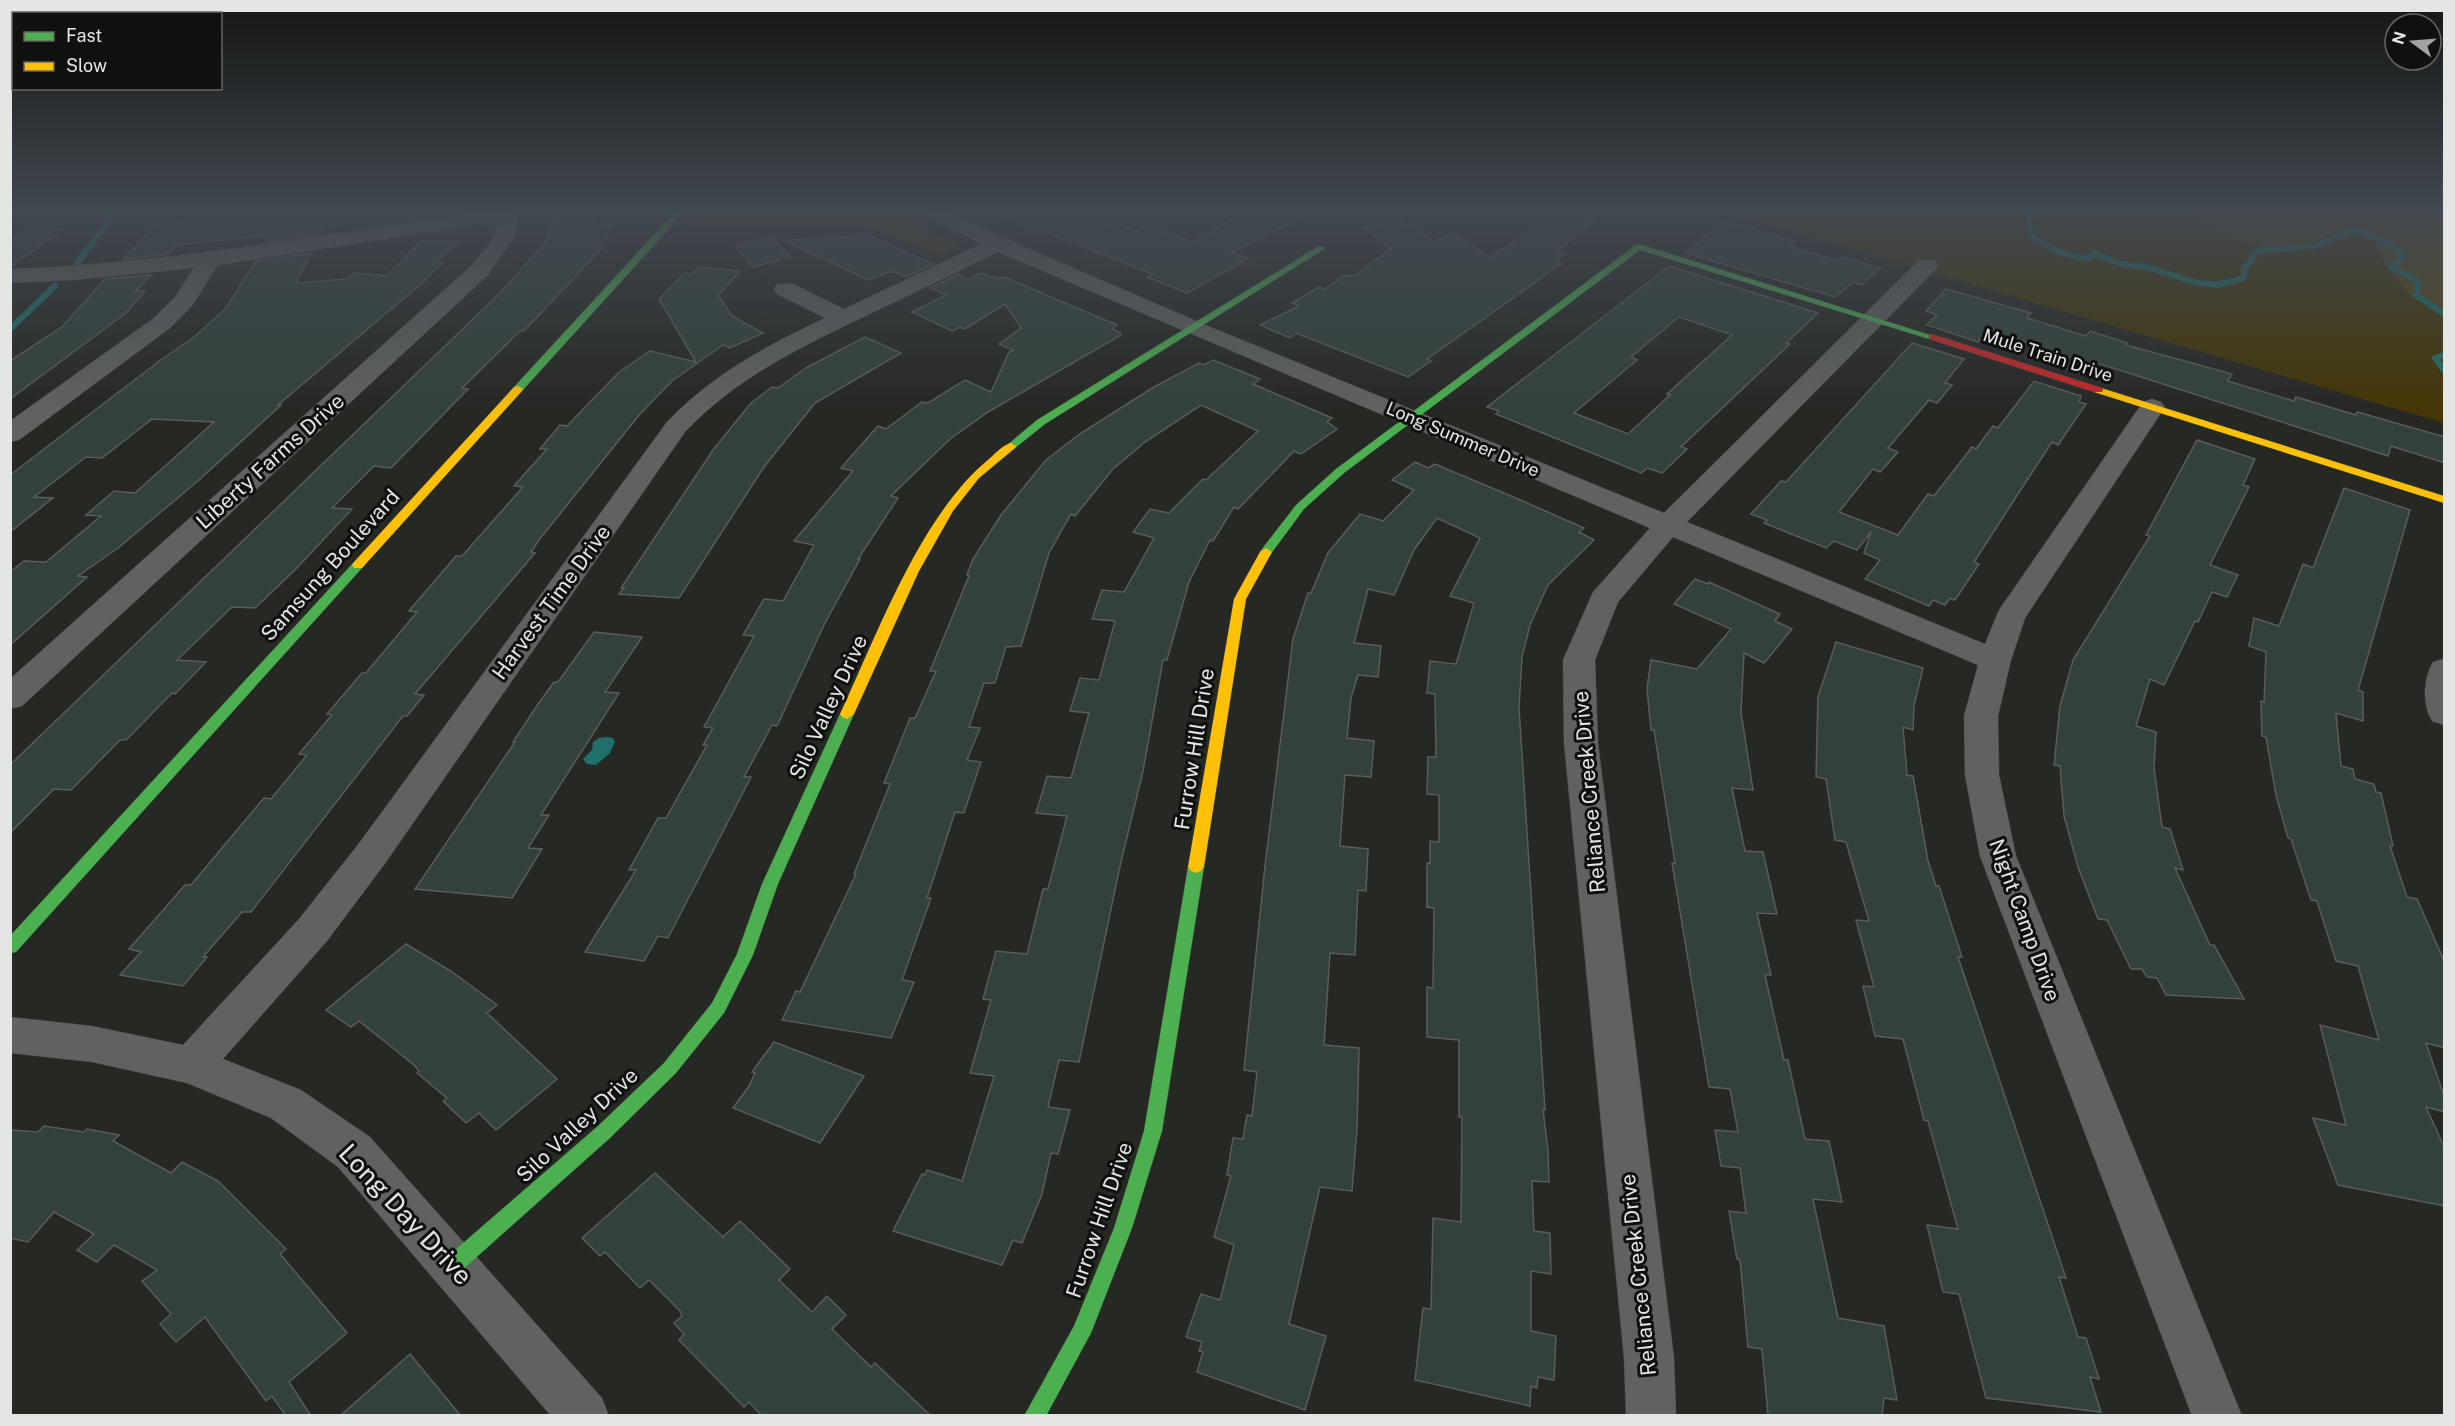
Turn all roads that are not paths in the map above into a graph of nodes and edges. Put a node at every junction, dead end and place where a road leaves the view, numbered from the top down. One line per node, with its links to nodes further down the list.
1 (199, 278): 16 (street)
2 (472, 278): 21 (street, Liberty Farms Drive)
3 (620, 278): 23 (street, Samsung Boulevard)
4 (928, 278): 11 (street, Harvest Time Drive)
5 (1076, 278): 13 (street, Long Summer Drive)
6 (1274, 278): 13 (street, Silo Valley Drive)
7 (1598, 278): 15 (street, Furrow Hill Drive)
8 (1740, 278): 12 (street, Mule Train Drive)
9 (1915, 278): 12 (street, Reliance Creek Drive)
10 (785, 289): 11 (street)
11 (843, 318): 25 (street, Harvest Time Drive)
12 (1876, 319): 14 (street, Mule Train Drive); 18 (street, Reliance Creek Drive)
13 (1193, 328): 15 (street, Long Summer Drive); 26 (street, Silo Valley Drive)
14 (2152, 407): 17 (street, Mule Train Drive); 19 (street, Night Camp Drive)
15 (1411, 417): 18 (street, Long Summer Drive); 28 (street, Furrow Hill Drive)
16 (10, 434)
17 (2445, 500)
18 (1668, 525): 19 (street, Long Summer Drive); 29 (street, Reliance Creek Drive)
19 (1995, 660): 30 (street, Night Camp Drive)
20 (2445, 670): 22 (street)
21 (10, 698)
22 (2445, 713)
23 (10, 947)
24 (10, 1035): 25 (street, Long Day Drive)
25 (191, 1065): 26 (street, Long Day Drive)
26 (454, 1264): 27 (street, Long Day Drive)
27 (584, 1416)
28 (1034, 1416)
29 (1652, 1416)
30 (2217, 1416)

